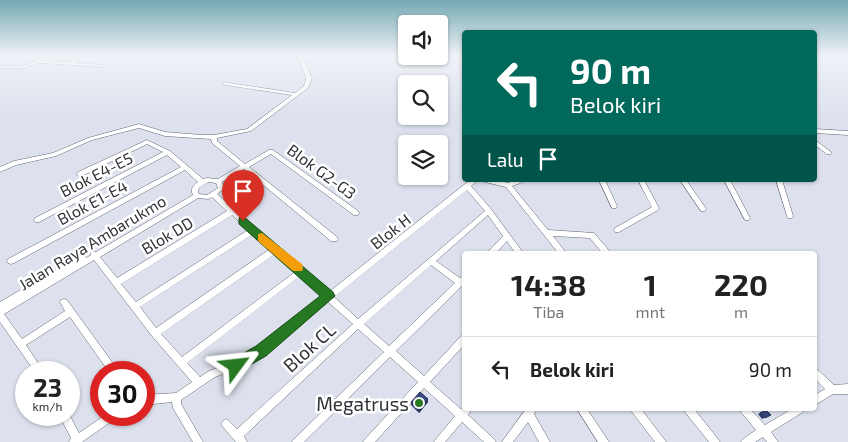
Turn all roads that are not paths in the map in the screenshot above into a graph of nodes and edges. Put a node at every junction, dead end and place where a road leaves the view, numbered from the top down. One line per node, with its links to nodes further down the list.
1 (308, 77): 3 (street)
2 (224, 83): 3 (street)
3 (293, 94): 6 (street)
4 (817, 131): 5 (street)
5 (848, 133)
6 (214, 137): 11 (street); 12 (street)
7 (817, 144): 9 (street)
8 (168, 152): 10 (street); 13 (street); 35 (street, Blok E4-E5)
9 (829, 153)
10 (186, 167): 15 (street); 47 (street, Blok E1-E4)
11 (244, 167): 14 (street); 32 (street, Blok G2-G3); 40 (street)
12 (0, 170)
13 (80, 174)
14 (219, 181): 15 (street); 27 (street)
15 (202, 182): 26 (street)
16 (472, 182): 25 (street, Blok H)
17 (495, 182): 24 (street)
18 (516, 182): 24 (street)
19 (603, 182): 28 (street)
20 (642, 182): 37 (street)
21 (684, 182): 29 (street)
22 (728, 182): 34 (street)
23 (780, 182): 33 (street)
24 (508, 185): 38 (street)
25 (467, 186): 31 (street); 53 (street, Blok H)
26 (196, 194): 27 (street); 46 (street, Jalan Raya Ambarukmo)
27 (214, 195): 30 (street)
28 (614, 206)
29 (703, 209)
30 (232, 211): 36 (street); 51 (street, Blok DD)
31 (489, 211): 39 (street); 48 (street, Blok CL)
32 (356, 213)
33 (790, 216)
34 (747, 218)
35 (37, 220)
36 (253, 230): 41 (street); 56 (street)
37 (617, 230)
38 (546, 233): 44 (street); 45 (street)
39 (507, 236): 42 (street); 43 (street)
40 (334, 239)
41 (276, 249): 49 (street); 60 (street)
42 (493, 251)
43 (518, 251)
44 (561, 251)
45 (605, 251)
46 (94, 254): 51 (street); 55 (street, Jalan Raya Ambarukmo); 58 (street, Jalan Raya Ambarukmo)
47 (11, 261)
48 (431, 261): 50 (street); 59 (street, Blok CL)
49 (301, 271): 53 (street); 66 (street)
50 (462, 280)
51 (116, 282): 56 (street)
52 (462, 282): 63 (street)
53 (329, 296): 59 (street); 68 (street, Blok H)
54 (64, 302): 57 (street)
55 (0, 306)
56 (134, 307): 60 (street)
57 (70, 312): 62 (street); 65 (street)
58 (0, 314): 62 (street)
59 (359, 323): 63 (street); 87 (street, Blok CL)
60 (155, 333): 66 (street)
61 (462, 341): 69 (street)
62 (21, 344): 64 (street)
63 (391, 351): 69 (street); 90 (street)
64 (33, 361)
65 (106, 361)
66 (181, 363): 68 (street)
67 (817, 376): 71 (street)
68 (198, 382): 72 (street, Blok H)
69 (424, 382): 75 (street); 91 (street)
70 (848, 389): 71 (street)
71 (832, 390): 74 (street)
72 (176, 397): 73 (street); 89 (street)
73 (155, 399)
74 (817, 399)
75 (462, 410)
76 (530, 411): 94 (street); 95 (street)
77 (583, 411): 96 (street)
78 (637, 411): 97 (street)
79 (690, 411): 98 (street)
80 (746, 411): 86 (street)
81 (797, 411): 86 (street)
82 (464, 412): 92 (street); 93 (street)
83 (226, 424): 87 (street)
84 (69, 426): 88 (street)
85 (97, 426): 88 (street)
86 (764, 432): 99 (street); 100 (street)
87 (240, 439)
88 (76, 441)
89 (198, 442)
90 (297, 442)
91 (368, 442)
92 (439, 442)
93 (491, 442)
94 (507, 442)
95 (545, 442)
96 (604, 442)
97 (661, 442)
98 (715, 442)
99 (746, 442)
100 (773, 442)

